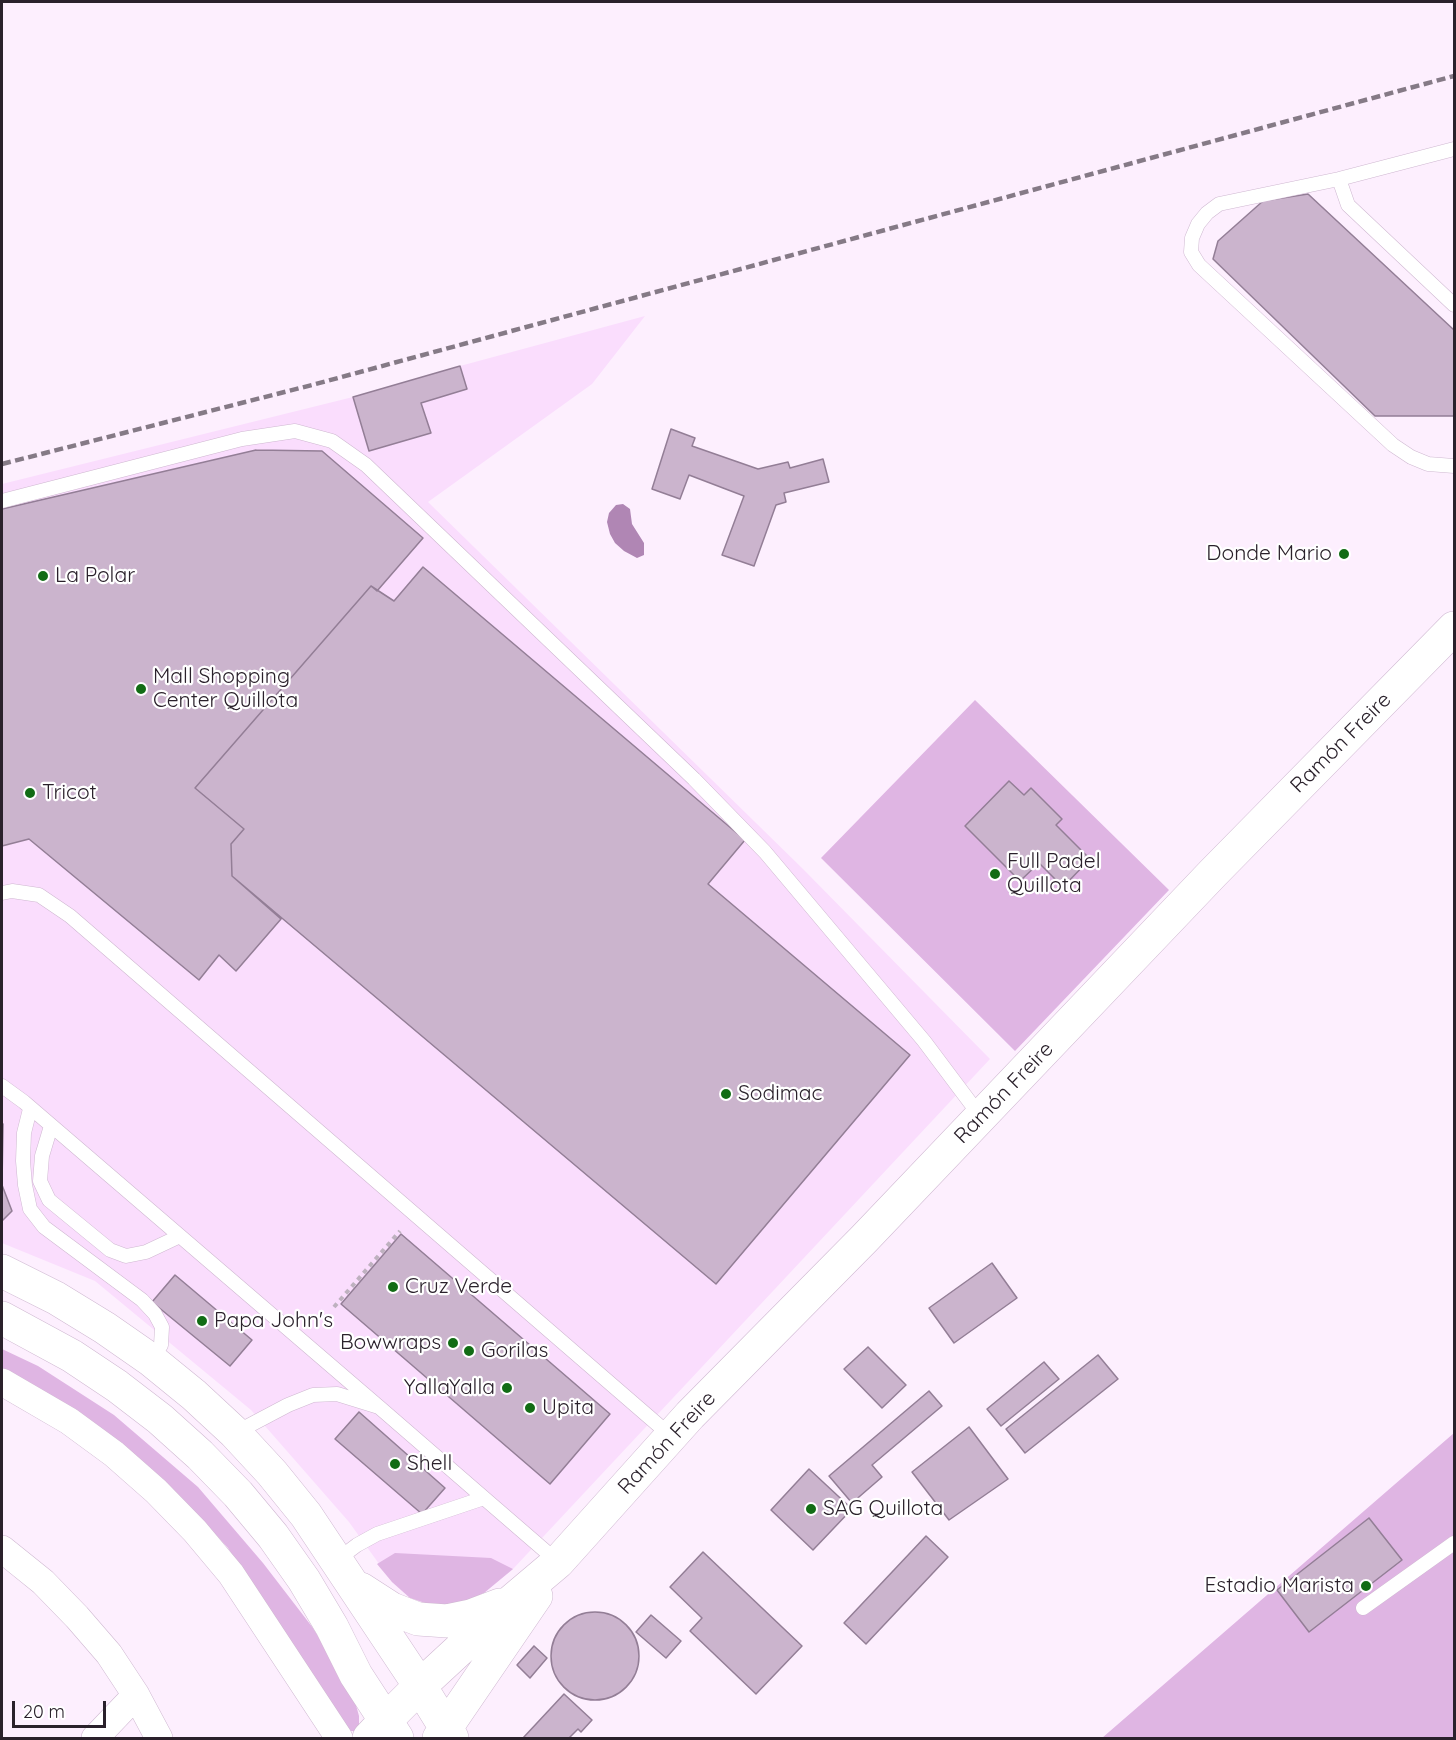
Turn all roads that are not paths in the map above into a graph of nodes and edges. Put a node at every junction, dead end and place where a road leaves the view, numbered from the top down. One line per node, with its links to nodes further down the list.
1 (1455, 149): 2 (lane)
2 (1339, 179): 3 (lane); 4 (lane)
3 (1455, 305)
4 (1455, 466)
5 (2, 501): 10 (lane)
6 (1455, 628): 10 (main road, Ramón Freire)
7 (2, 893): 19 (lane)
8 (2, 1086): 9 (lane)
9 (30, 1109): 11 (lane); 15 (lane)
10 (981, 1117): 19 (main road, Ramón Freire)
11 (51, 1126): 12 (lane); 12 (lane)
12 (180, 1236): 17 (lane)
13 (2, 1271): 15 (main road)
14 (2, 1318): 29 (main road)
15 (151, 1360): 18 (main road)
16 (2, 1382): 33 (street)
17 (379, 1407): 18 (lane); 20 (lane)
18 (235, 1433): 24 (main road)
19 (671, 1436): 23 (main road, Ramón Freire)
20 (484, 1498): 23 (lane); 24 (lane)
21 (1455, 1543): 26 (lane)
22 (3, 1552): 28 (street)
23 (558, 1562): 25 (main road, Ramón Freire); 30 (main road, Ramón Freire)
24 (344, 1571): 25 (main road); 27 (main road)
25 (513, 1600): 27 (main road, Ramón Freire)
26 (1363, 1608)
27 (420, 1686): 29 (main road, Ramón Freire); 30 (main road)
28 (136, 1695): 31 (street); 32 (street)
29 (384, 1733)
30 (446, 1735)
31 (95, 1738)
32 (159, 1738)
33 (339, 1738)

